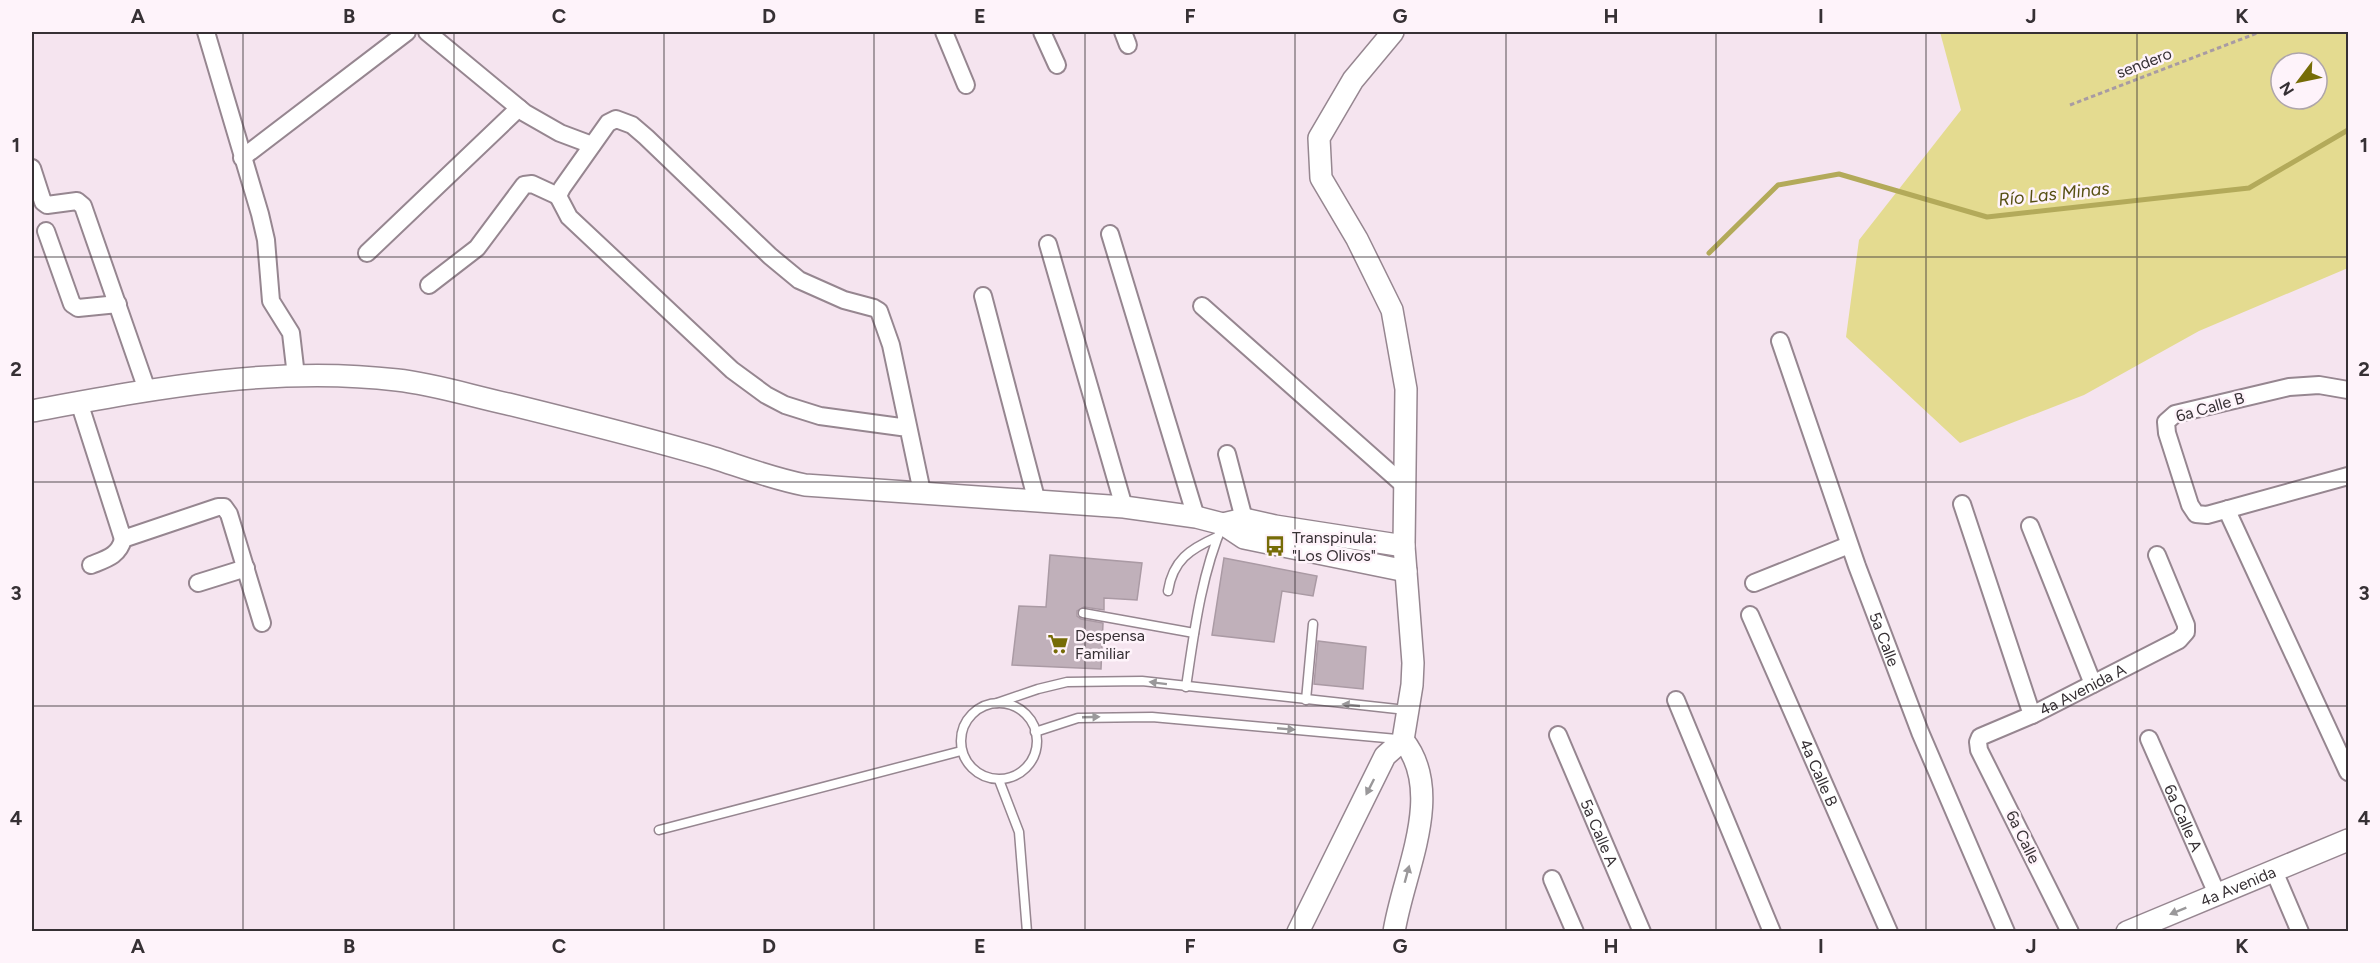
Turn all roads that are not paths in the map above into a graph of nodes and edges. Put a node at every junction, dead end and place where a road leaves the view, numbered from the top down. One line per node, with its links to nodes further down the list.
1 (206, 32): 11 (street)
2 (407, 32): 11 (street)
3 (427, 32): 9 (street)
4 (944, 32): 8 (street)
5 (1042, 32): 7 (street)
6 (1394, 32): 31 (street)
7 (1057, 65)
8 (966, 85)
9 (519, 108): 10 (street); 17 (street)
10 (592, 145): 13 (street); 28 (street)
11 (242, 158): 23 (street)
12 (32, 168): 20 (street)
13 (558, 196): 18 (street); 28 (street)
14 (46, 231): 20 (street)
15 (1110, 234): 38 (street)
16 (1048, 244): 35 (street)
17 (367, 253)
18 (429, 285)
19 (984, 296): 33 (street)
20 (118, 304): 24 (street)
21 (1202, 306): 31 (street)
22 (1780, 341): 44 (street, 5a Calle)
23 (296, 376): 24 (street); 32 (street)
24 (147, 390): 26 (street)
25 (2349, 390): 36 (street, 6a Calle B)
26 (79, 402): 27 (street); 42 (street)
27 (32, 411)
28 (908, 428): 32 (street)
29 (1227, 454): 39 (street)
30 (2349, 476): 36 (street, 6a Calle B)
31 (1405, 486): 37 (street)
32 (922, 492): 33 (street)
33 (1037, 502): 35 (street)
34 (1962, 504): 64 (street)
35 (1124, 507): 38 (street)
36 (2228, 509): 71 (street)
37 (1404, 511): 43 (street); 45 (street)
38 (1196, 517): 41 (street)
39 (1244, 519): 41 (street); 43 (street)
40 (2030, 526): 58 (street)
41 (1220, 530): 49 (street); 52 (lane); 57 (lane)
42 (123, 539): 47 (street); 48 (street)
43 (1367, 540): 45 (street)
44 (1849, 545): 51 (street); 85 (street, 5a Calle)
45 (1404, 546): 49 (street)
46 (2157, 555): 58 (street, 4a Avenida A)
47 (91, 565)
48 (246, 568): 50 (street); 55 (street)
49 (1406, 571): 63 (street)
50 (198, 583)
51 (1754, 584)
52 (1168, 591)
53 (1083, 613): 57 (lane)
54 (1750, 615): 84 (street, 4a Calle B)
55 (262, 623)
56 (1312, 624): 60 (lane)
57 (1194, 633): 59 (lane)
58 (2093, 684): 64 (street, 4a Avenida A)
59 (1186, 687): 60 (lane); 62 (lane, one-way to 62)
60 (1306, 700): 63 (lane, one-way to 60)
61 (1676, 700): 83 (street)
62 (997, 703): 65 (lane); 70 (lane)
63 (1410, 711): 68 (street)
64 (2032, 715): 69 (street, 4a Avenida A)
65 (1035, 732): 68 (lane, one-way to 68); 72 (lane)
66 (1558, 735): 82 (street, 5a Calle A)
67 (2149, 739): 77 (street, 6a Calle A)
68 (1403, 740): 79 (street, one-way to 79); 80 (street, one-way to 68)
69 (1978, 742): 86 (street, 6a Calle)
70 (962, 751): 72 (lane); 73 (lane)
71 (2349, 772)
72 (999, 780): 78 (lane)
73 (658, 830)
74 (2349, 840): 75 (street, 4a Avenida)
75 (2274, 871): 77 (street, 4a Avenida); 88 (street)
76 (1552, 879): 81 (street)
77 (2217, 894): 87 (street, 4a Avenida, one-way to 87)
78 (1027, 932)
79 (1298, 932)
80 (1394, 932)
81 (1575, 932)
82 (1642, 932)
83 (1772, 932)
84 (1889, 932)
85 (2006, 932)
86 (2070, 932)
87 (2127, 932)
88 (2300, 932)

